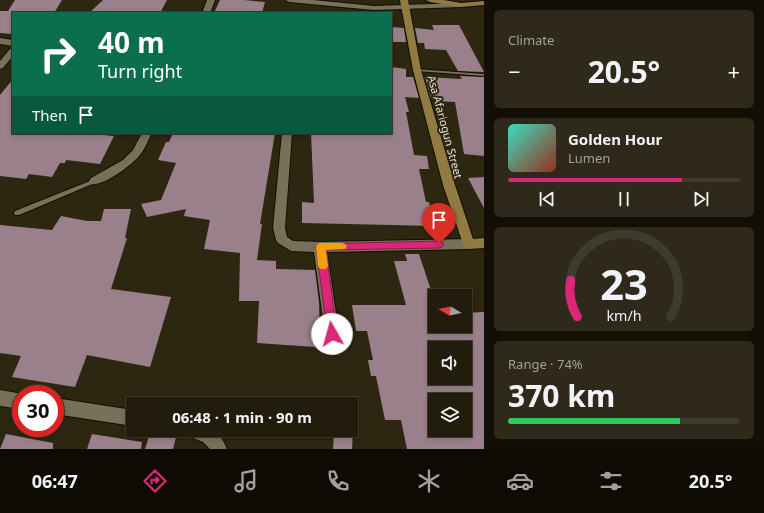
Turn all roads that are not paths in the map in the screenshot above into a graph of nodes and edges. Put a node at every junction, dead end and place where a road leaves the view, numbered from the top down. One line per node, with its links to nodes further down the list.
1 (211, 0): 7 (street)
2 (289, 0): 5 (street)
3 (430, 0): 6 (street)
4 (484, 3): 6 (street)
5 (405, 4): 6 (street); 12 (street, Asa Afariogun Street)
6 (461, 5)
7 (206, 12)
8 (0, 41): 9 (street)
9 (12, 43)
10 (12, 52): 11 (street)
11 (0, 66)
12 (417, 70): 13 (lane); 19 (street, Asa Afariogun Street)
13 (484, 75)
14 (146, 134): 16 (street)
15 (287, 134): 20 (street)
16 (95, 181): 17 (lane)
17 (17, 213)
18 (484, 243): 19 (street)
19 (469, 244): 20 (street)
20 (320, 247): 21 (street)
21 (332, 334)
22 (0, 398): 23 (street)
23 (12, 400)
24 (64, 407): 25 (street)
25 (126, 417)
26 (210, 437): 27 (street)
27 (218, 447)

